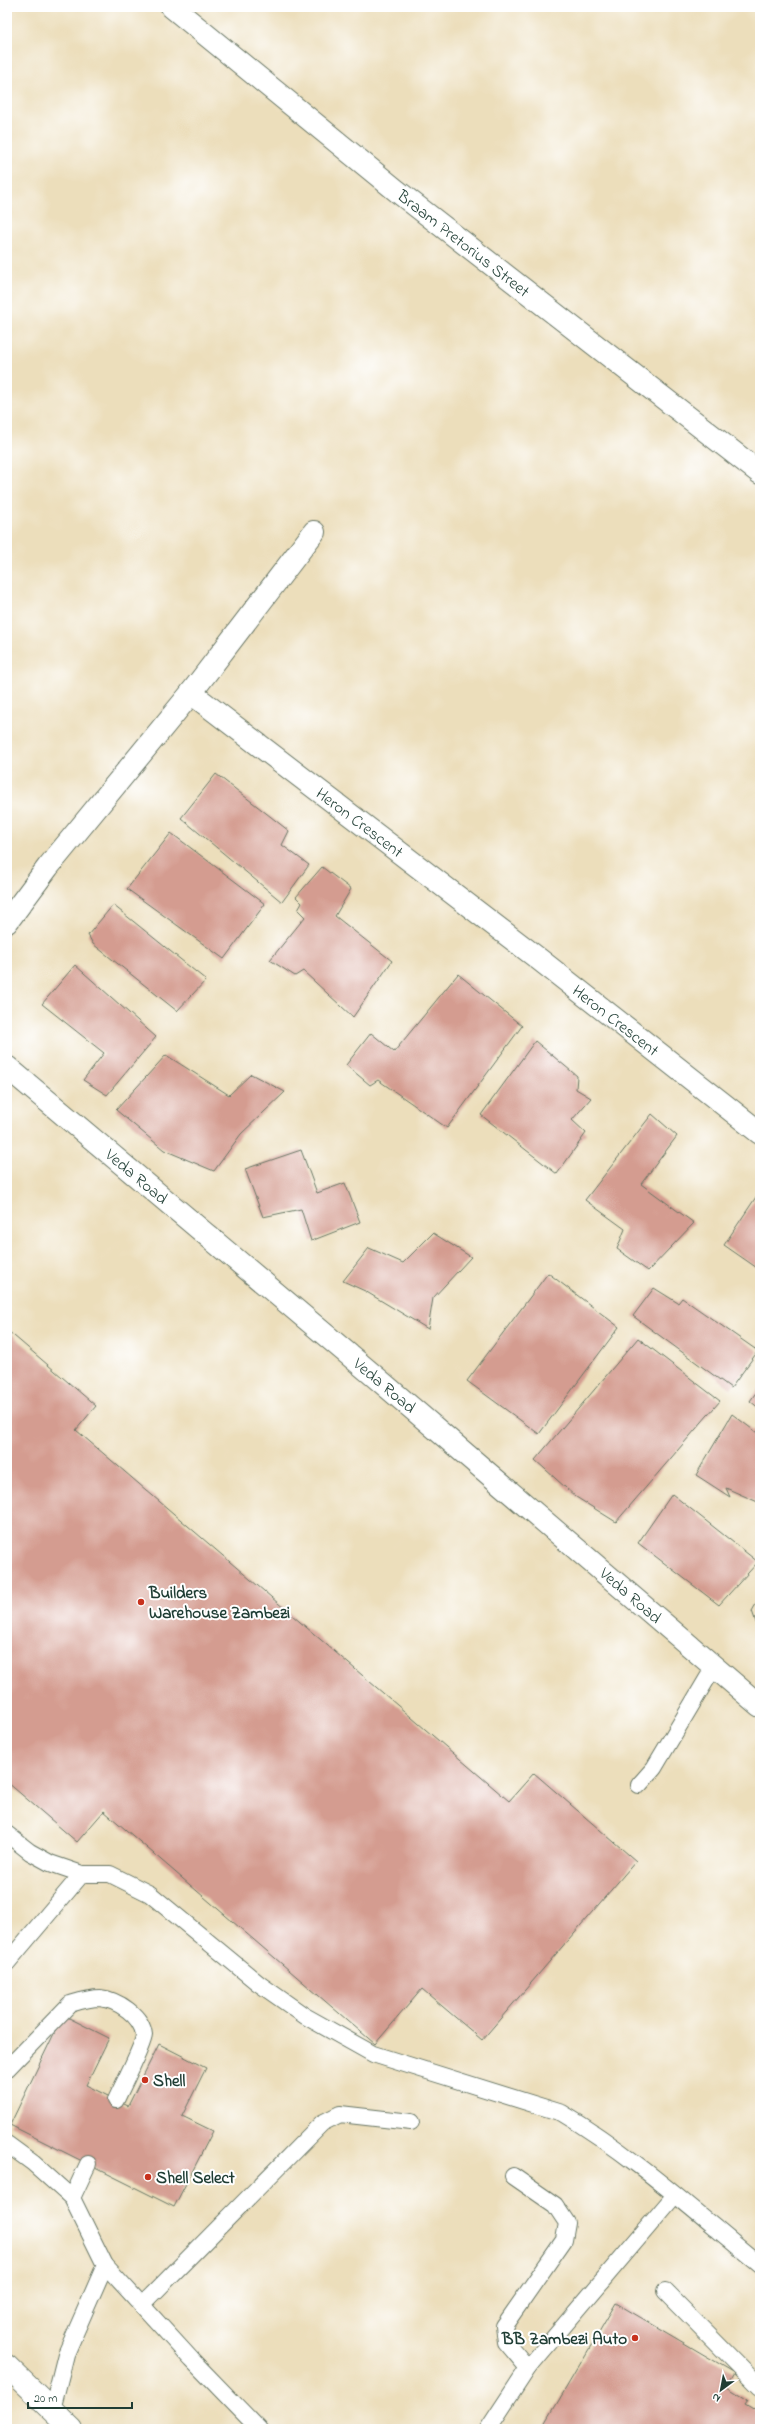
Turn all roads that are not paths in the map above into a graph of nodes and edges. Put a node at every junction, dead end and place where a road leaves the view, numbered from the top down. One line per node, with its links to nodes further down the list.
1 (172, 7): 2 (street, Braam Pretorius Street)
2 (760, 473)
3 (314, 532): 4 (street)
4 (191, 693): 5 (street); 7 (street, Heron Crescent)
5 (7, 922)
6 (7, 1067): 8 (street, Veda Road)
7 (760, 1133)
8 (714, 1667): 9 (street, Veda Road); 10 (lane)
9 (760, 1706)
10 (639, 1785)
11 (7, 1834): 12 (lane)
12 (82, 1874): 13 (lane); 20 (lane)
13 (7, 1963)
14 (7, 2069): 15 (lane)
15 (116, 2100)
16 (411, 2122): 25 (lane)
17 (7, 2144): 21 (lane)
18 (88, 2164): 21 (lane)
19 (513, 2176): 27 (lane)
20 (675, 2195): 23 (lane); 27 (lane)
21 (72, 2198): 22 (lane)
22 (105, 2265): 25 (lane); 29 (lane)
23 (760, 2265)
24 (665, 2292): 28 (lane)
25 (142, 2305): 31 (lane)
26 (7, 2366): 29 (street)
27 (528, 2368): 32 (lane)
28 (760, 2388)
29 (52, 2410): 30 (street)
30 (72, 2429)
31 (259, 2429)
32 (488, 2429)

